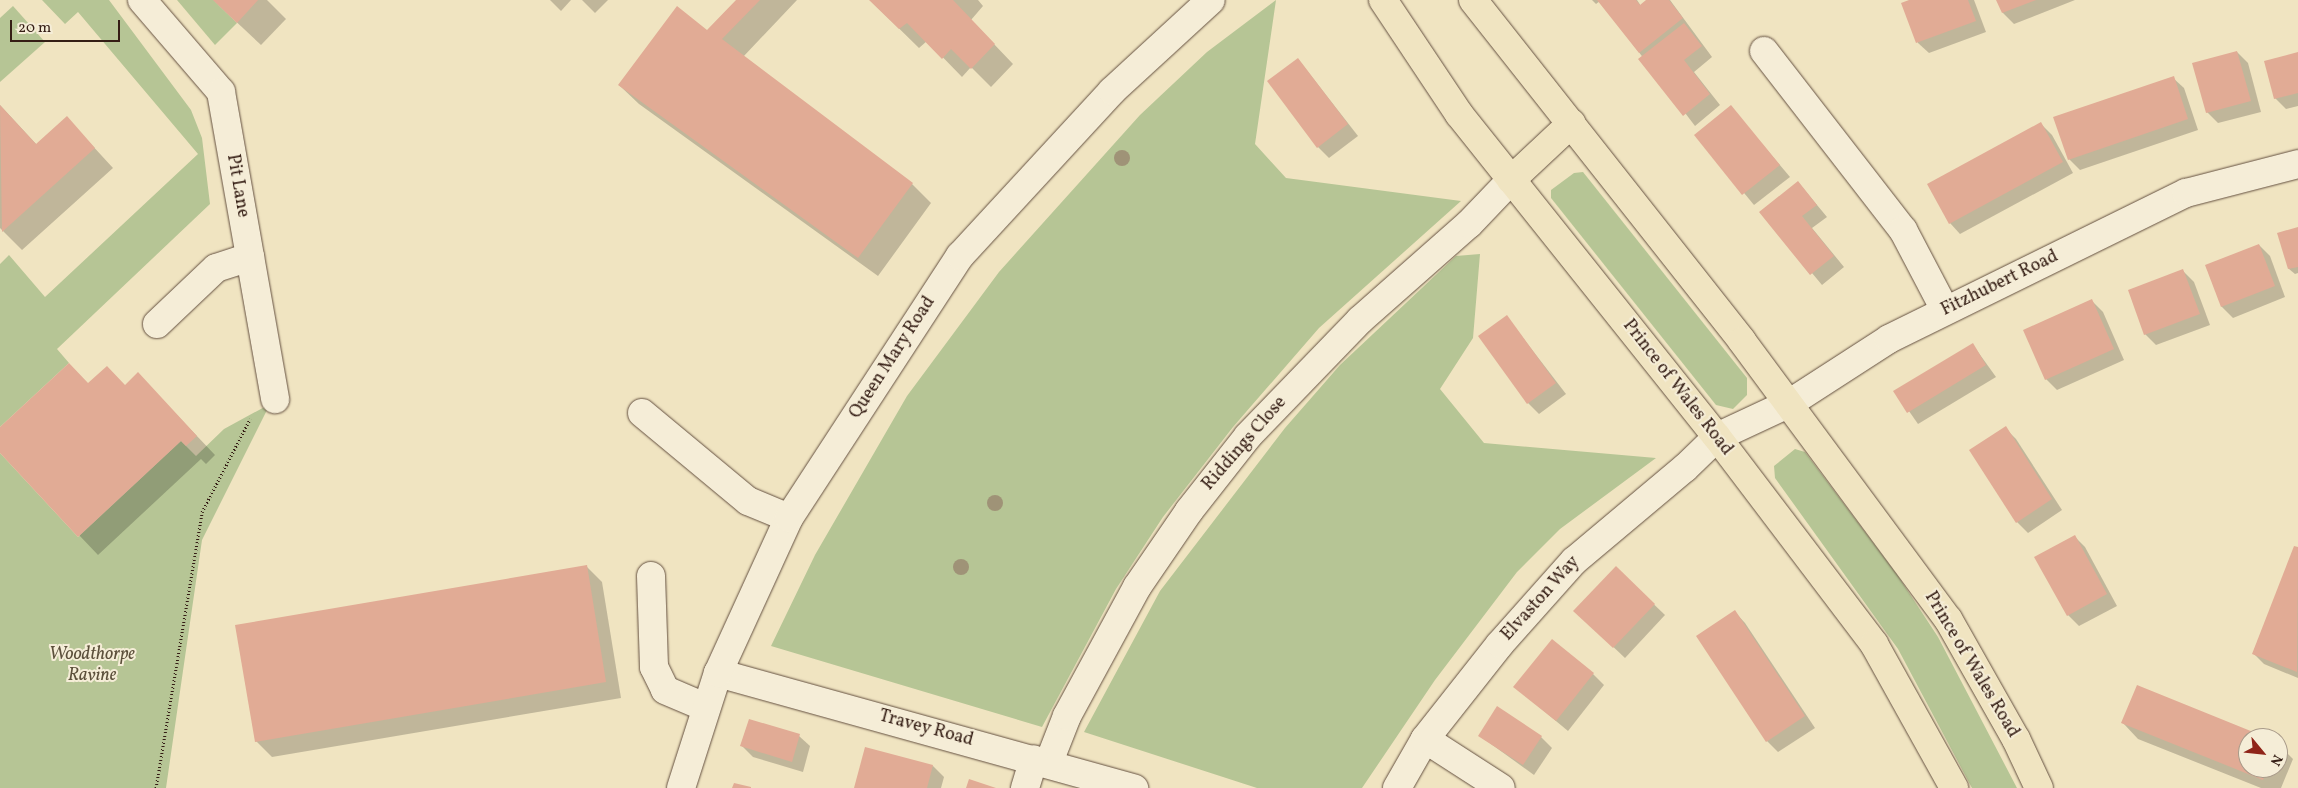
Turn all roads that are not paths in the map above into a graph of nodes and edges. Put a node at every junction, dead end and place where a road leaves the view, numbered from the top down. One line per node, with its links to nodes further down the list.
1 (142, 0): 9 (street, Pit Lane)
2 (1211, 0): 16 (street, Queen Mary Road)
3 (1383, 0): 8 (highway, Prince of Wales Road)
4 (1473, 0): 6 (highway, Prince of Wales Road)
5 (1764, 51): 10 (street)
6 (1572, 123): 8 (highway); 13 (highway, Prince of Wales Road)
7 (2298, 164): 10 (street, Fitzhubert Road)
8 (1511, 180): 15 (highway, Prince of Wales Road); 21 (street, Riddings Close)
9 (250, 257): 11 (street); 12 (street, Pit Lane)
10 (1945, 310): 13 (street, Fitzhubert Road)
11 (156, 324)
12 (275, 399)
13 (1790, 403): 15 (street, Fitzhubert Road); 28 (highway, Prince of Wales Road)
14 (642, 413): 16 (street)
15 (1717, 437): 20 (street, Elvaston Way); 27 (highway, Prince of Wales Road)
16 (789, 518): 18 (street, Queen Mary Road)
17 (652, 576): 19 (street)
18 (718, 673): 19 (street, Queen Mary Road); 21 (street, Travey Road)
19 (706, 706): 22 (street, Queen Mary Road)
20 (1424, 739): 25 (street, Elvaston Way); 26 (street)
21 (1041, 761): 23 (street, Riddings Close); 24 (street, Travey Road)
22 (682, 788)
23 (1025, 788)
24 (1134, 788)
25 (1397, 788)
26 (1500, 788)
27 (1954, 788)
28 (2039, 788)

